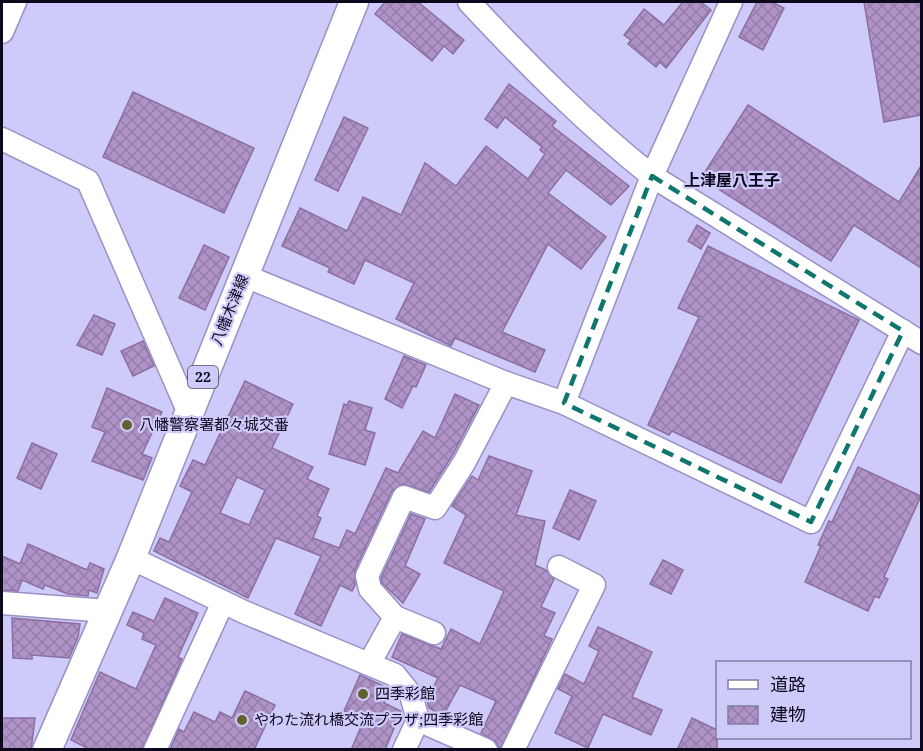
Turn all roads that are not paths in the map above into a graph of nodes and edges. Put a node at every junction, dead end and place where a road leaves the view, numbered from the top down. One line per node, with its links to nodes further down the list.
1 (15, 2): 5 (street)
2 (354, 2): 8 (main road, 八幡木津線 / 22)
3 (469, 2): 7 (street)
4 (729, 6): 7 (street)
5 (2, 32)
6 (2, 139): 13 (street)
7 (652, 176): 9 (street); 12 (street)
8 (243, 275): 11 (street); 13 (main road, 八幡木津線 / 22)
9 (903, 331): 10 (street); 12 (street)
10 (921, 344)
11 (506, 383): 12 (street); 19 (street)
12 (564, 403)
13 (189, 412): 14 (main road, 八幡木津線 / 22)
14 (131, 558): 16 (street); 18 (main road, 八幡木津線 / 22)
15 (559, 567): 27 (street)
16 (223, 602): 21 (street); 24 (street)
17 (2, 603): 18 (street)
18 (108, 611): 23 (main road, 八幡木津線 / 22)
19 (395, 617): 20 (street); 21 (street)
20 (434, 633)
21 (369, 664): 22 (street)
22 (418, 720): 25 (street); 26 (street)
23 (47, 750)
24 (155, 750)
25 (404, 750)
26 (486, 750)
27 (513, 750)

